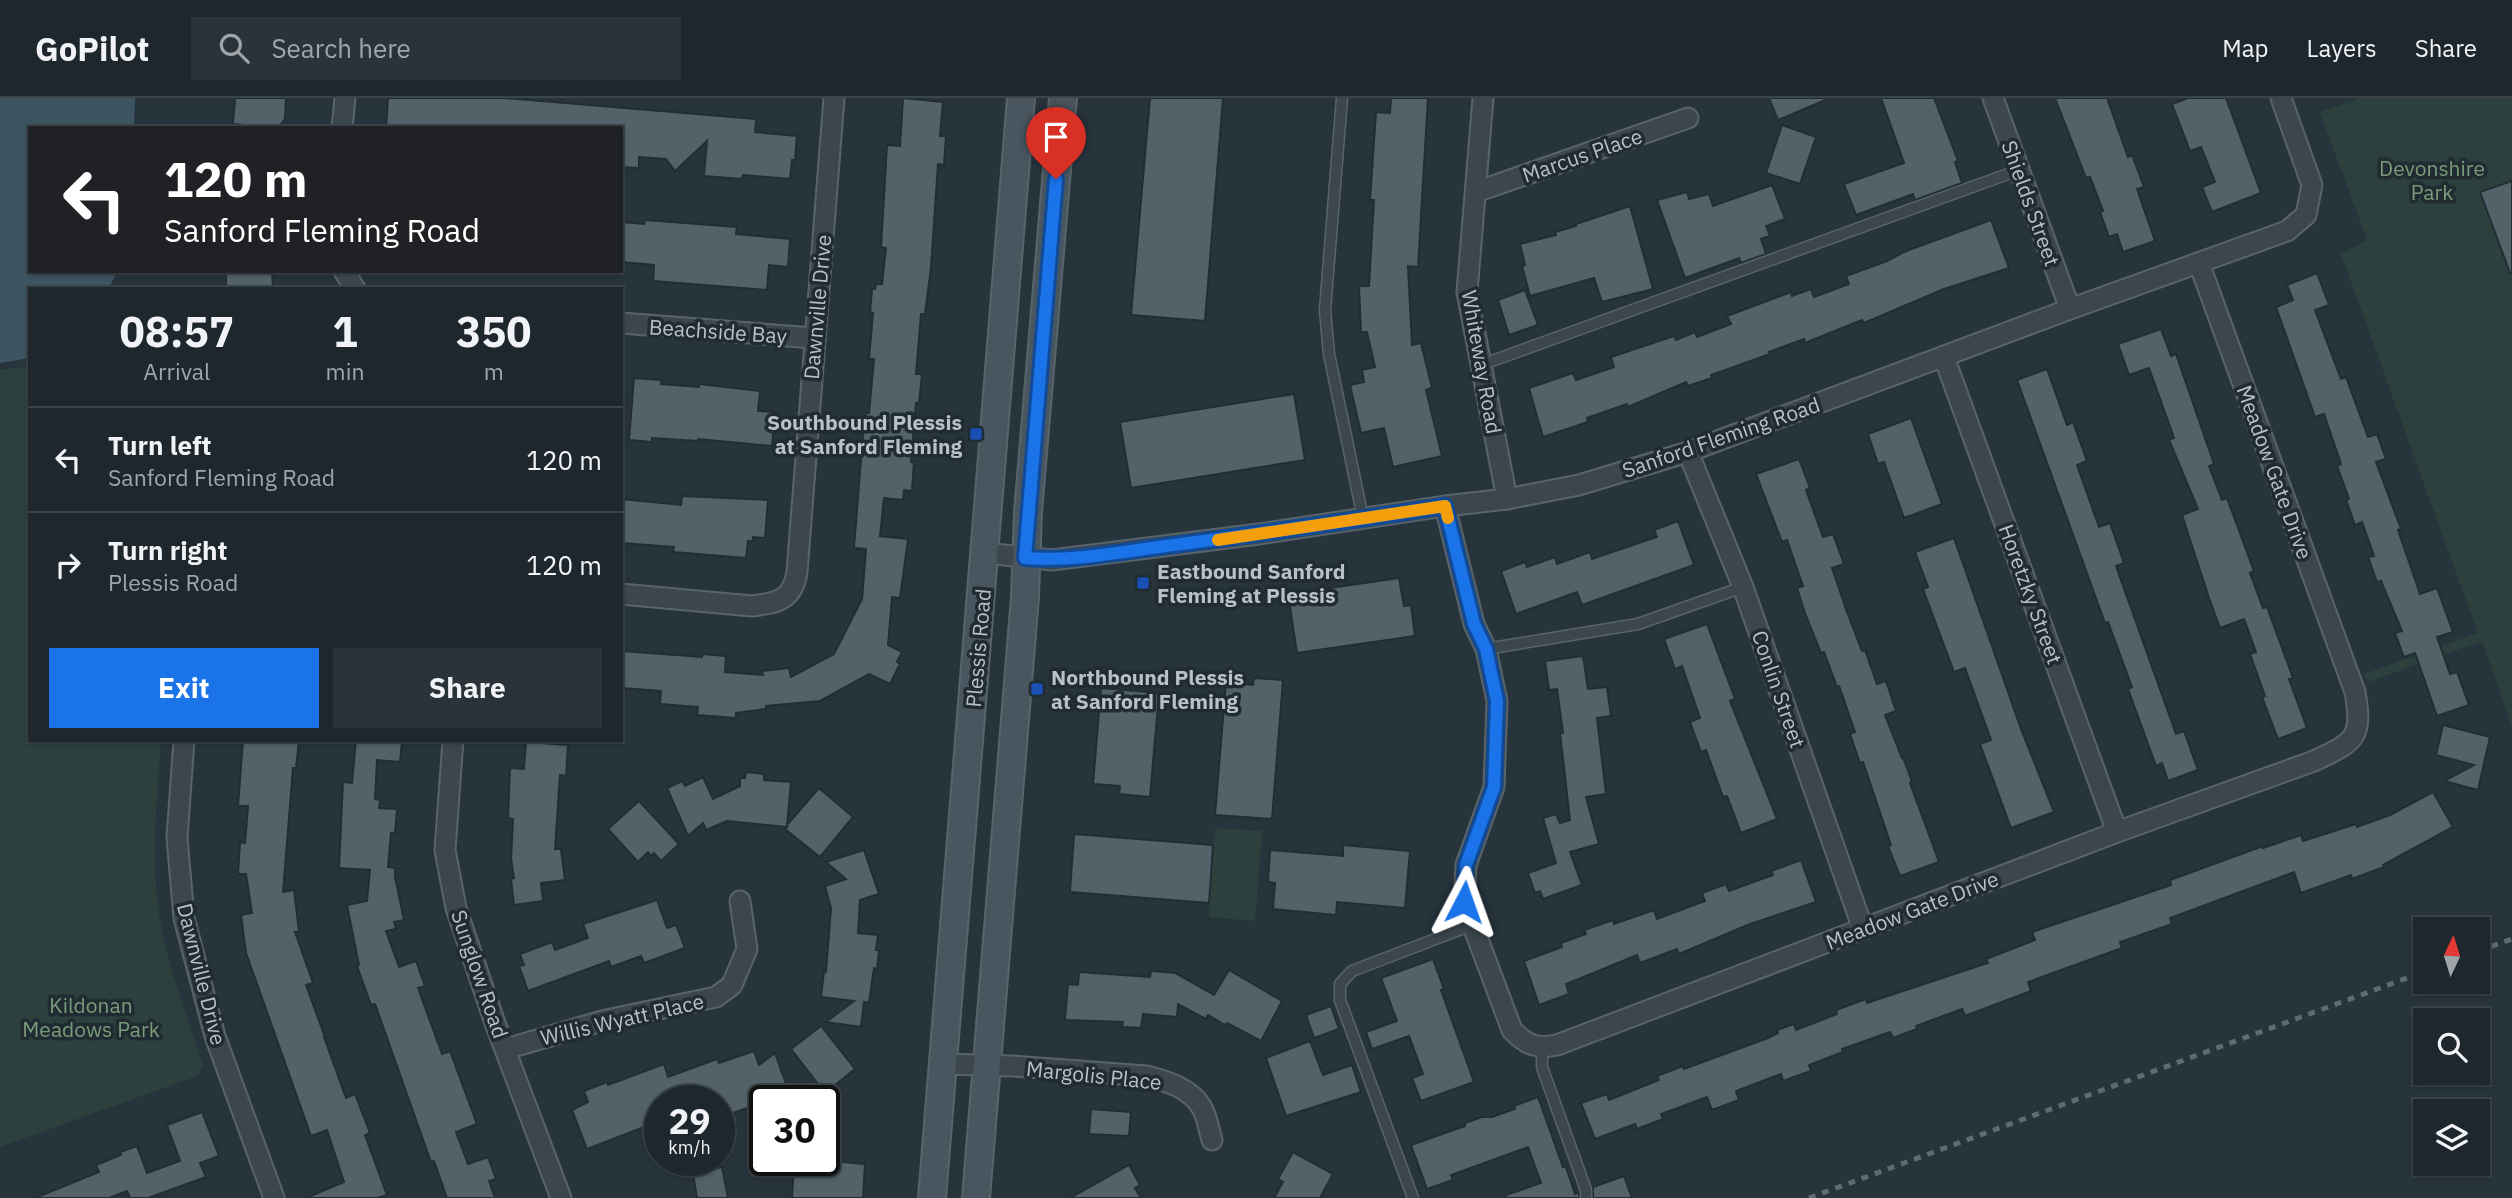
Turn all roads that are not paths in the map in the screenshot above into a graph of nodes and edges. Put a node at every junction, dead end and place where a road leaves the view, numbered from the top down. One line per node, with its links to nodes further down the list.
1 (345, 98): 10 (street)
2 (834, 98): 16 (street, Dawnville Drive)
3 (1021, 98): 23 (main road, Plessis Road)
4 (1063, 98): 24 (main road, Plessis Road)
5 (1342, 98): 22 (lane)
6 (1483, 98): 12 (street, Whiteway Road)
7 (1993, 98): 11 (street, Shields Street)
8 (2281, 98): 13 (street, Sanford Fleming Road)
9 (1688, 118): 12 (street, Marcus Place)
10 (342, 126)
11 (2020, 170): 14 (street, Shields Street); 18 (lane)
12 (1476, 192): 18 (street, Whiteway Road)
13 (2199, 263): 14 (street, Sanford Fleming Road); 30 (street, Meadow Gate Drive)
14 (2070, 309): 17 (street, Sanford Fleming Road)
15 (623, 323): 16 (street, Beachside Bay)
16 (814, 338): 26 (street, Dawnville Drive)
17 (1944, 358): 19 (street, Sanford Fleming Road); 30 (street, Horetzky Street)
18 (1481, 365): 20 (street, Whiteway Road)
19 (1688, 452): 20 (street, Sanford Fleming Road); 25 (street, Conlin Street)
20 (1507, 499): 21 (street, Sanford Fleming Road)
21 (1445, 506): 22 (street, Sanford Fleming Road); 27 (street)
22 (1363, 518): 24 (street, Sanford Fleming Road)
23 (985, 553): 24 (street, Sanford Fleming Road); 36 (main road, Plessis Road)
24 (1025, 558): 37 (main road, Plessis Road)
25 (1743, 587): 27 (lane); 33 (street, Conlin Street)
26 (623, 594)
27 (1486, 649): 32 (street)
28 (184, 742): 39 (street, Dawnville Drive)
29 (453, 742): 35 (street, Sunglow Road)
30 (2117, 832): 33 (street, Meadow Gate Drive)
31 (740, 901): 35 (street, Willis Wyatt Place)
32 (1472, 925): 34 (street); 43 (lane)
33 (1863, 929): 34 (street, Meadow Gate Drive)
34 (1542, 1048): 44 (lane)
35 (506, 1049): 40 (street, Sunglow Road)
36 (943, 1064): 37 (street, Margolis Place); 41 (main road, Plessis Road)
37 (987, 1066): 38 (street, Margolis Place); 42 (main road, Plessis Road)
38 (1212, 1140)
39 (274, 1198)
40 (561, 1198)
41 (932, 1198)
42 (976, 1198)
43 (1413, 1198)
44 (1586, 1198)

